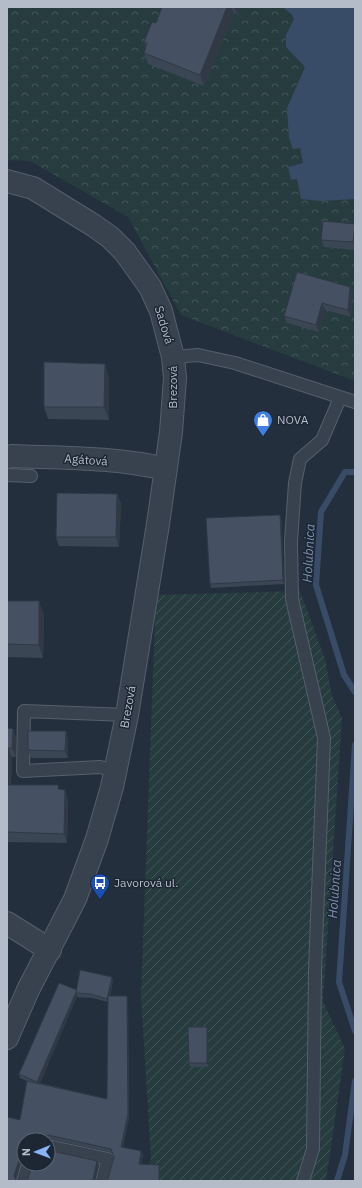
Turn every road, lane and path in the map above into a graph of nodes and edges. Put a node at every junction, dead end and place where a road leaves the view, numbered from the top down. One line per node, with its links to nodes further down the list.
1 (7, 181): 2 (street, Sadová)
2 (173, 357): 3 (lane, Sadová); 6 (street, Brezová)
3 (340, 398): 4 (lane, Sadová); 16 (lane)
4 (355, 402)
5 (7, 457): 6 (street, Agátová)
6 (165, 469): 9 (street, Brezová)
7 (7, 475): 8 (lane)
8 (31, 476)
9 (127, 715): 10 (street, Brezová); 10 (lane)
10 (116, 770): 12 (street, Brezová)
11 (7, 923): 12 (street)
12 (50, 950): 13 (street, Brezová)
13 (7, 1038)
14 (56, 1148): 15 (lane)
15 (102, 1181)
16 (303, 1181)

